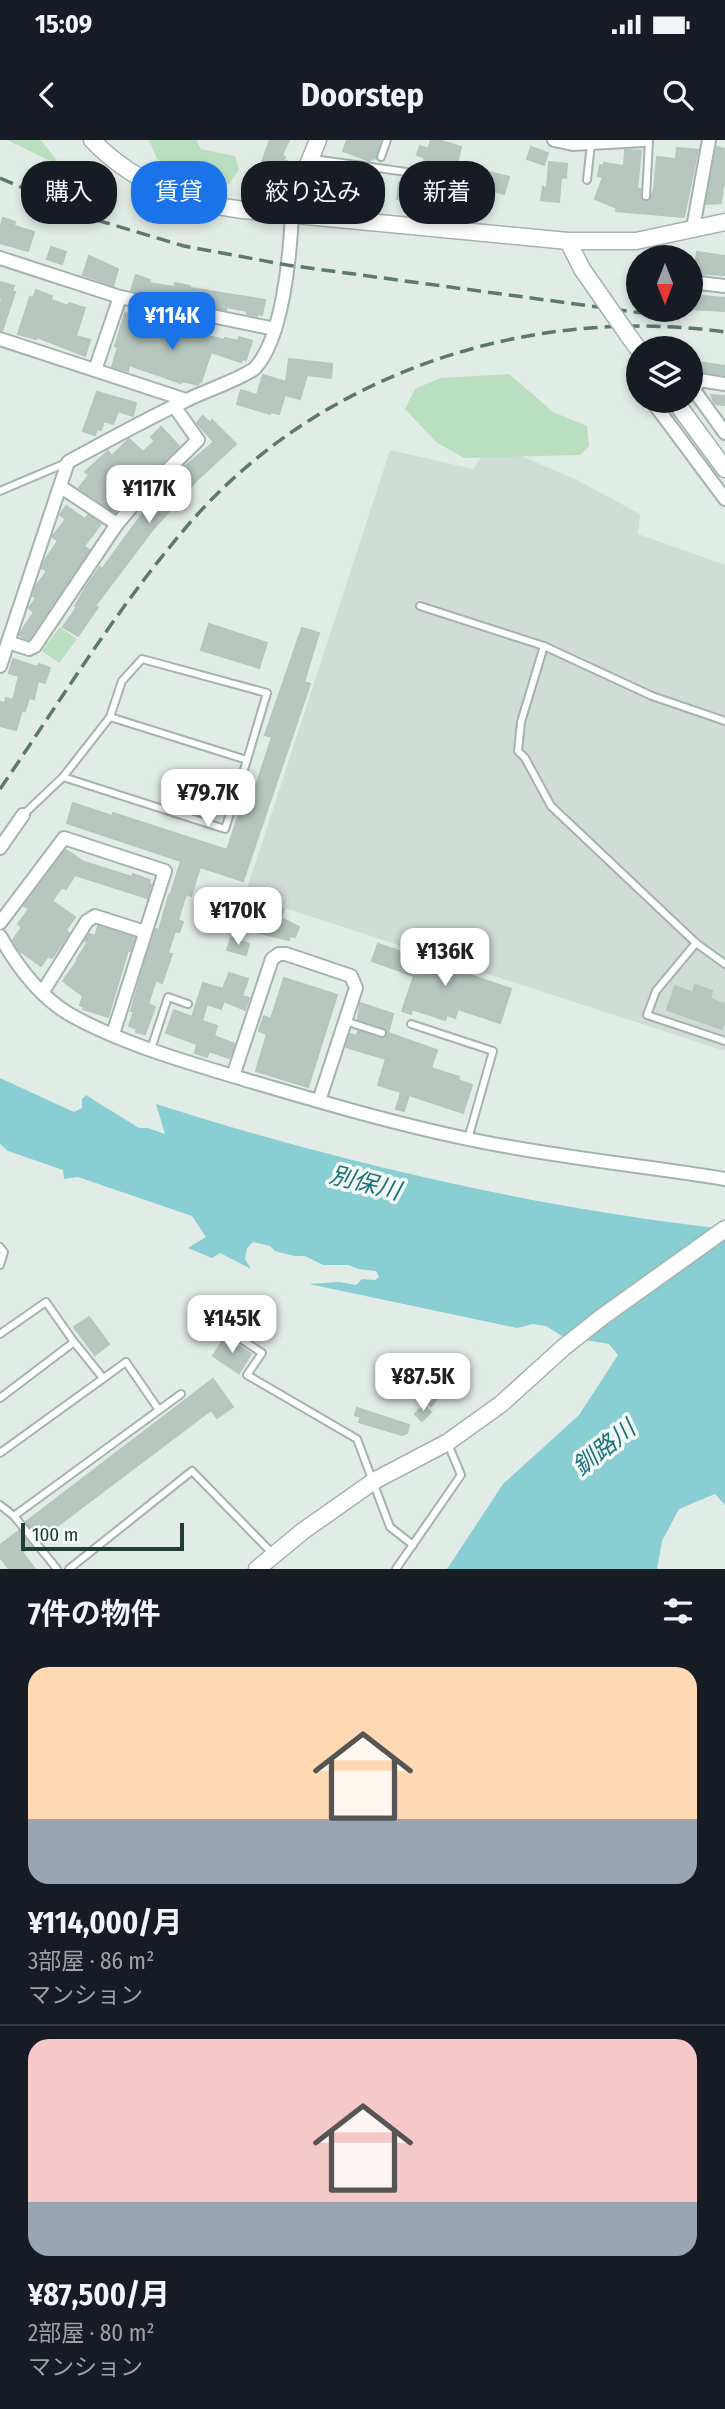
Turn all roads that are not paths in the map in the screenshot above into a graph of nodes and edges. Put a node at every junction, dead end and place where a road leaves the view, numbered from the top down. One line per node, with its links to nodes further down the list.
1 (92, 140): 14 (street)
2 (318, 140): 10 (street)
3 (387, 140): 9 (lane)
4 (554, 140): 8 (street)
5 (643, 140): 8 (street)
6 (649, 140): 13 (lane)
7 (709, 140): 18 (street)
8 (593, 143): 12 (lane)
9 (381, 157)
10 (310, 159): 11 (lane)
11 (399, 171)
12 (587, 180)
13 (646, 196)
14 (241, 209)
15 (725, 222): 18 (street)
16 (385, 223): 19 (street)
17 (291, 224): 24 (street)
18 (693, 228): 19 (street)
19 (568, 241): 25 (street, bridge)
20 (0, 258): 23 (street)
21 (704, 284): 22 (street)
22 (725, 286)
23 (120, 298): 24 (street); 27 (street)
24 (275, 329): 30 (street)
25 (629, 336)
26 (0, 339): 27 (street)
27 (95, 370): 30 (street)
28 (703, 381): 29 (street)
29 (725, 384)
30 (186, 400): 32 (street)
31 (703, 402): 35 (street)
32 (174, 406): 36 (street); 41 (street)
33 (661, 413): 40 (street)
34 (684, 413): 37 (street)
35 (724, 429)
36 (68, 462): 38 (street); 39 (lane)
37 (725, 469)
38 (61, 487): 41 (street); 43 (street)
39 (0, 491)
40 (725, 499)
41 (117, 524): 43 (street)
42 (420, 606): 44 (lane)
43 (8, 642): 45 (street)
44 (544, 646): 47 (lane); 55 (lane)
45 (0, 666)
46 (110, 717): 48 (lane); 48 (lane); 49 (lane)
47 (725, 721)
48 (247, 760): 49 (lane)
49 (63, 777): 50 (lane)
50 (23, 815): 51 (street)
51 (0, 848)
52 (0, 923): 53 (street)
53 (145, 932): 57 (street); 62 (street)
54 (0, 936): 57 (street)
55 (696, 943): 56 (lane); 63 (lane)
56 (725, 964)
57 (42, 993): 62 (street)
58 (188, 1004): 64 (lane)
59 (345, 1021): 61 (lane); 65 (street); 66 (street)
60 (411, 1024): 67 (lane)
61 (382, 1033)
62 (113, 1034): 64 (street)
63 (725, 1041)
64 (151, 1049): 65 (street)
65 (233, 1076): 66 (street)
66 (319, 1101): 67 (street)
67 (468, 1139): 68 (street)
68 (725, 1179)
69 (725, 1229): 80 (street)
70 (0, 1247): 71 (lane)
71 (0, 1265)
72 (223, 1327): 82 (lane)
73 (0, 1334): 74 (lane)
74 (74, 1342): 75 (lane); 77 (lane)
75 (103, 1378): 78 (lane); 81 (lane)
76 (181, 1394): 78 (lane)
77 (0, 1398)
78 (159, 1410): 84 (lane)
79 (0, 1441): 81 (lane)
80 (448, 1442): 82 (street); 85 (lane)
81 (3, 1451)
82 (374, 1480): 85 (lane); 86 (street)
83 (0, 1505): 84 (lane)
84 (14, 1516): 87 (lane)
85 (413, 1545): 91 (lane)
86 (273, 1554): 88 (lane); 89 (street); 90 (street)
87 (57, 1569)
88 (69, 1569)
89 (257, 1569)
90 (263, 1569)
91 (396, 1569)

